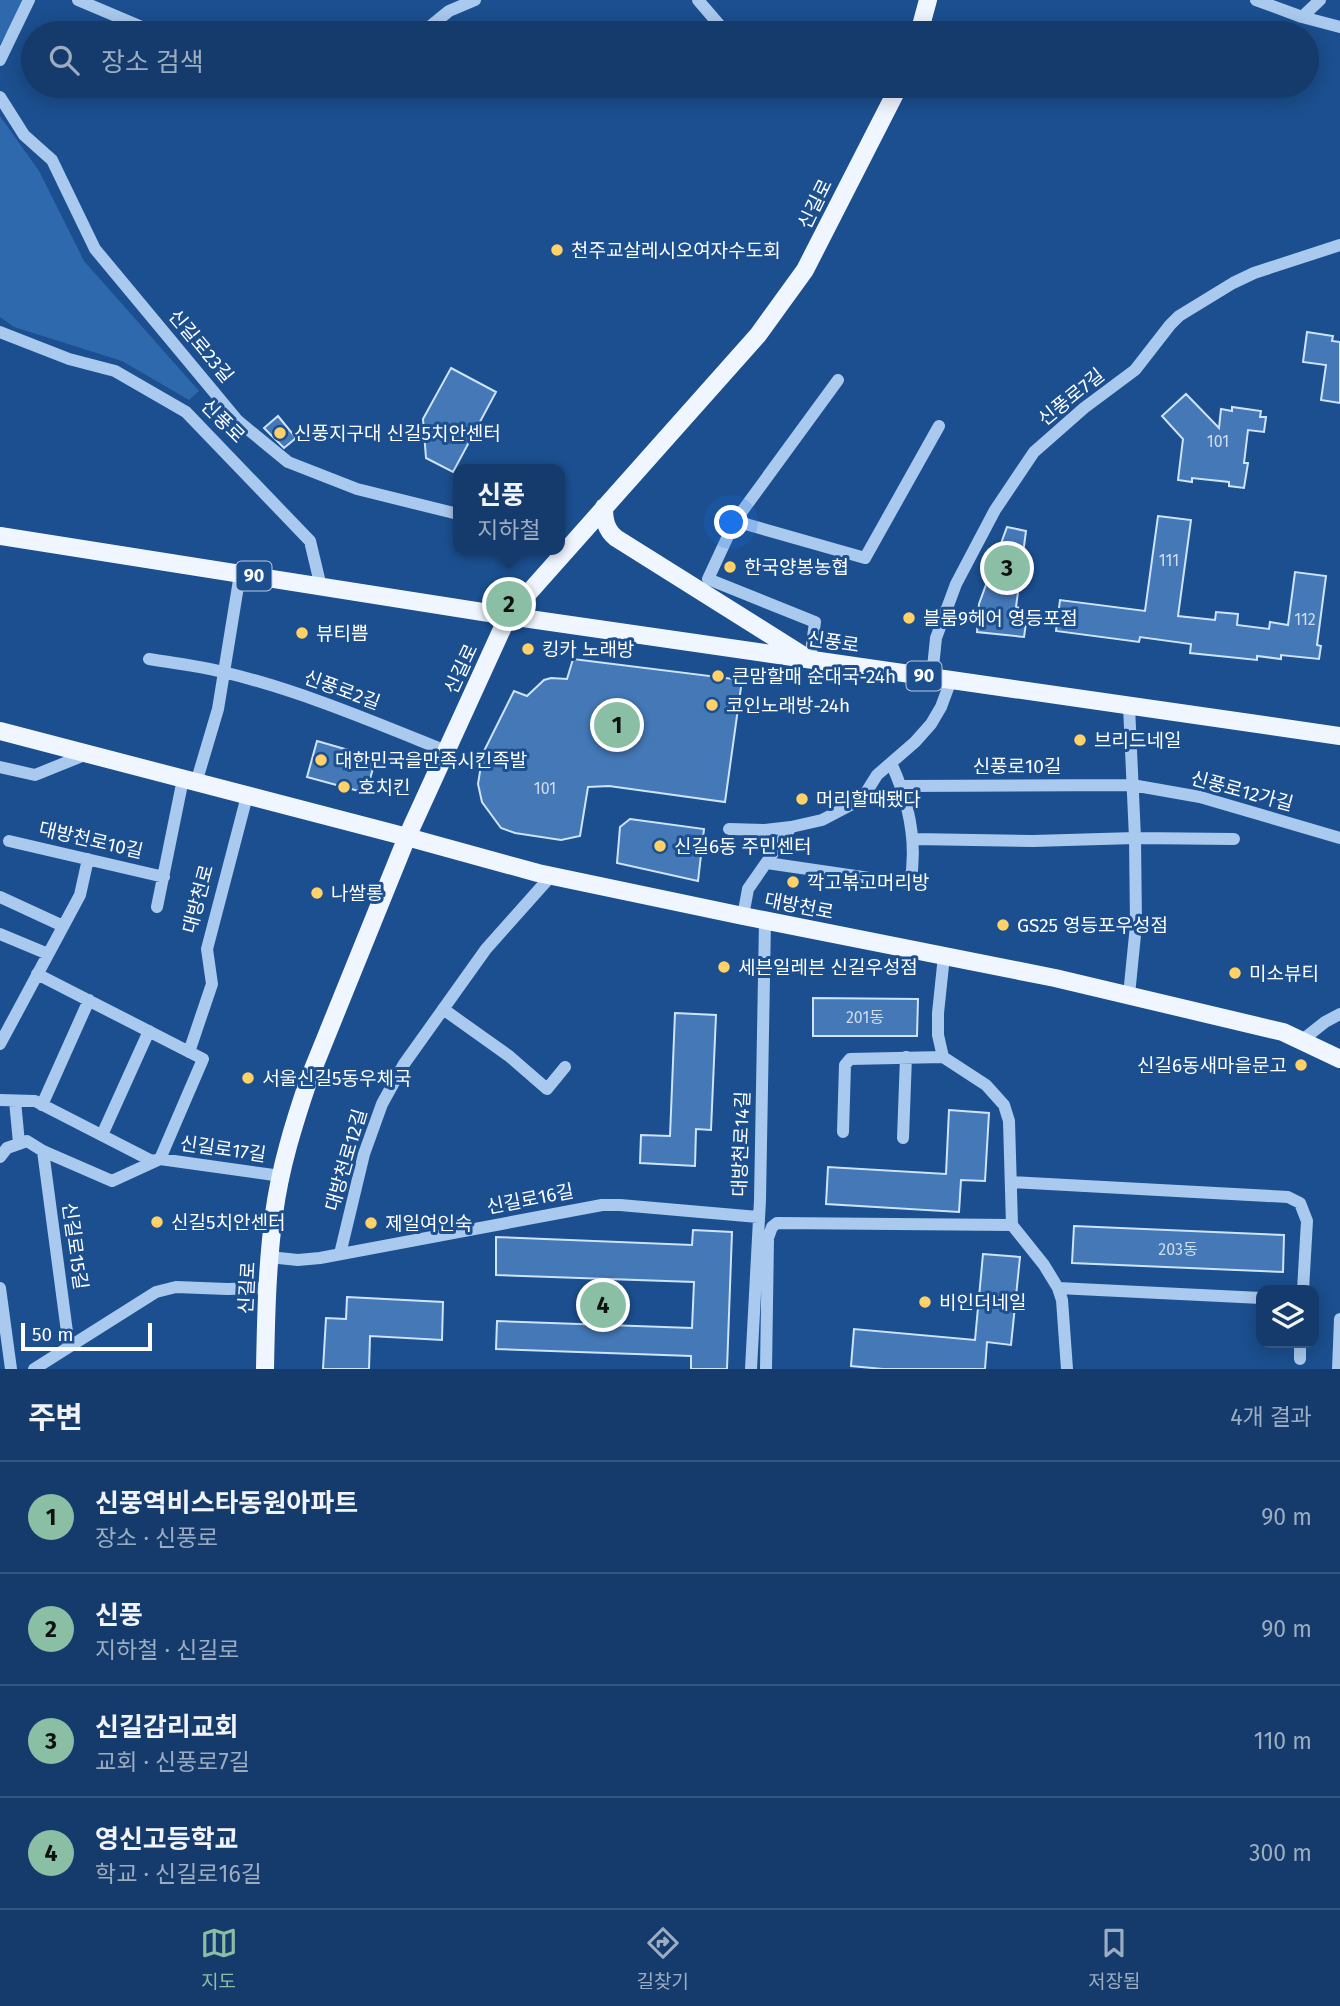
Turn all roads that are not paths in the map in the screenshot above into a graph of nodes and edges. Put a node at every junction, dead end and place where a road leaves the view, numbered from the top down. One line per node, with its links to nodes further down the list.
1 (29, 0): 16 (street)
2 (78, 0): 9 (street)
3 (475, 0): 10 (street)
4 (698, 0): 11 (street)
5 (929, 0): 12 (main road)
6 (1256, 0): 8 (street)
7 (1320, 0): 8 (street)
8 (1302, 17): 13 (street)
9 (128, 21)
10 (437, 21)
11 (716, 21)
12 (923, 21)
13 (1317, 21)
14 (1319, 21): 15 (street)
15 (1340, 27)
16 (0, 60)
17 (0, 97): 24 (street, 신길로23길)
18 (893, 98): 23 (main road, 신길로)
19 (1340, 245): 35 (street, 신풍로7길)
20 (0, 332): 30 (street, 신풍로)
21 (838, 380): 25 (street)
22 (939, 425): 25 (street)
23 (604, 507): 27 (main road, 신길로); 33 (main road)
24 (453, 513)
25 (735, 521): 33 (street)
26 (0, 536): 29 (main road, 신풍로 / 90)
27 (565, 547)
28 (558, 555): 31 (main road, 신길로)
29 (240, 574): 30 (main road, 신풍로 / 90); 34 (street)
30 (321, 587): 31 (main road, 신풍로 / 90)
31 (508, 616): 33 (main road, 신풍로 / 90); 40 (main road, 신길로)
32 (149, 659): 34 (street, 신풍로2길)
33 (810, 660): 35 (main road, 신풍로 / 90)
34 (223, 672): 40 (street, 신풍로2길); 44 (street)
35 (932, 677): 36 (main road, 신풍로 / 90)
36 (951, 680): 37 (main road, 신풍로 / 90); 42 (street)
37 (1129, 706): 39 (main road, 신풍로 / 90); 45 (street)
38 (0, 731): 41 (main road, 대방천로)
39 (1340, 736)
40 (446, 751): 51 (main road, 신길로)
41 (87, 754): 43 (street); 44 (main road, 대방천로)
42 (891, 763): 46 (street, 대방천로); 48 (street)
43 (0, 767)
44 (190, 781): 47 (main road, 대방천로); 61 (street, 대방천로10길)
45 (1132, 785): 46 (street, 신풍로10길); 52 (street); 53 (street, 신풍로12가길)
46 (902, 786): 54 (street, 대방천로)
47 (247, 796): 51 (main road, 대방천로); 78 (street, 대방천로)
48 (791, 827): 50 (street); 57 (street)
49 (729, 829): 50 (street)
50 (765, 830): 57 (street)
51 (407, 837): 60 (main road, 대방천로); 93 (main road, 신길로)
52 (1135, 838): 54 (street); 55 (street); 71 (street)
53 (1340, 838)
54 (914, 839): 59 (street, 대방천로)
55 (1234, 839)
56 (9, 841): 58 (street, 대방천로10길)
57 (776, 849): 59 (street)
58 (88, 859): 61 (street, 대방천로10길); 66 (street)
59 (766, 863): 64 (street)
60 (551, 876): 64 (main road, 대방천로); 73 (street, 대방천로12길)
61 (164, 877): 63 (street, 대방천로10길)
62 (0, 897): 66 (street)
63 (157, 907)
64 (743, 916): 65 (main road, 대방천로)
65 (765, 920): 69 (main road, 대방천로); 95 (street, 대방천로14길)
66 (63, 926): 68 (street)
67 (0, 934): 68 (street)
68 (48, 954): 70 (street)
69 (944, 956): 71 (main road, 대방천로); 80 (street)
70 (37, 974): 72 (street); 77 (street)
71 (1129, 995): 76 (main road, 대방천로)
72 (89, 1000): 75 (street); 85 (street)
73 (443, 1009): 82 (street); 97 (street, 대방천로12길)
74 (1340, 1014): 76 (street)
75 (149, 1031): 78 (street); 87 (street)
76 (1301, 1041): 81 (main road, 대방천로)
77 (0, 1044)
78 (189, 1052): 92 (street, 신길로17길)
79 (906, 1057): 80 (street); 86 (street); 88 (street)
80 (943, 1057): 94 (street)
81 (1340, 1059)
82 (565, 1067)
83 (0, 1100): 84 (street, 신길로17길)
84 (15, 1101): 85 (street, 신길로17길); 89 (street)
85 (42, 1105): 87 (street, 신길로17길)
86 (843, 1132)
87 (102, 1135): 92 (street, 신길로17길)
88 (903, 1138)
89 (19, 1143): 90 (street, 신길로17길); 91 (street)
90 (43, 1151): 92 (street, 신길로17길); 105 (street, 신길로15길)
91 (0, 1157)
92 (160, 1159): 93 (street, 신길로17길)
93 (281, 1176): 98 (main road, 신길로)
94 (1011, 1182): 96 (street); 99 (street)
95 (758, 1217): 97 (street, 신길로16길); 111 (street, 대방천로14길)
96 (1012, 1224): 102 (street); 112 (street)
97 (340, 1254): 98 (street, 신길로16길)
98 (269, 1257): 101 (main road, 신길로)
99 (1303, 1285)
100 (0, 1288): 108 (street)
101 (267, 1288): 105 (street); 110 (main road, 신길로)
102 (1058, 1288): 103 (street); 113 (street)
103 (1256, 1298)
104 (1340, 1320): 114 (street)
105 (69, 1347): 109 (street)
106 (1300, 1348): 107 (street)
107 (1300, 1359)
108 (11, 1369)
109 (34, 1369)
110 (265, 1369)
111 (751, 1369)
112 (766, 1369)
113 (1067, 1369)
114 (1338, 1369)

